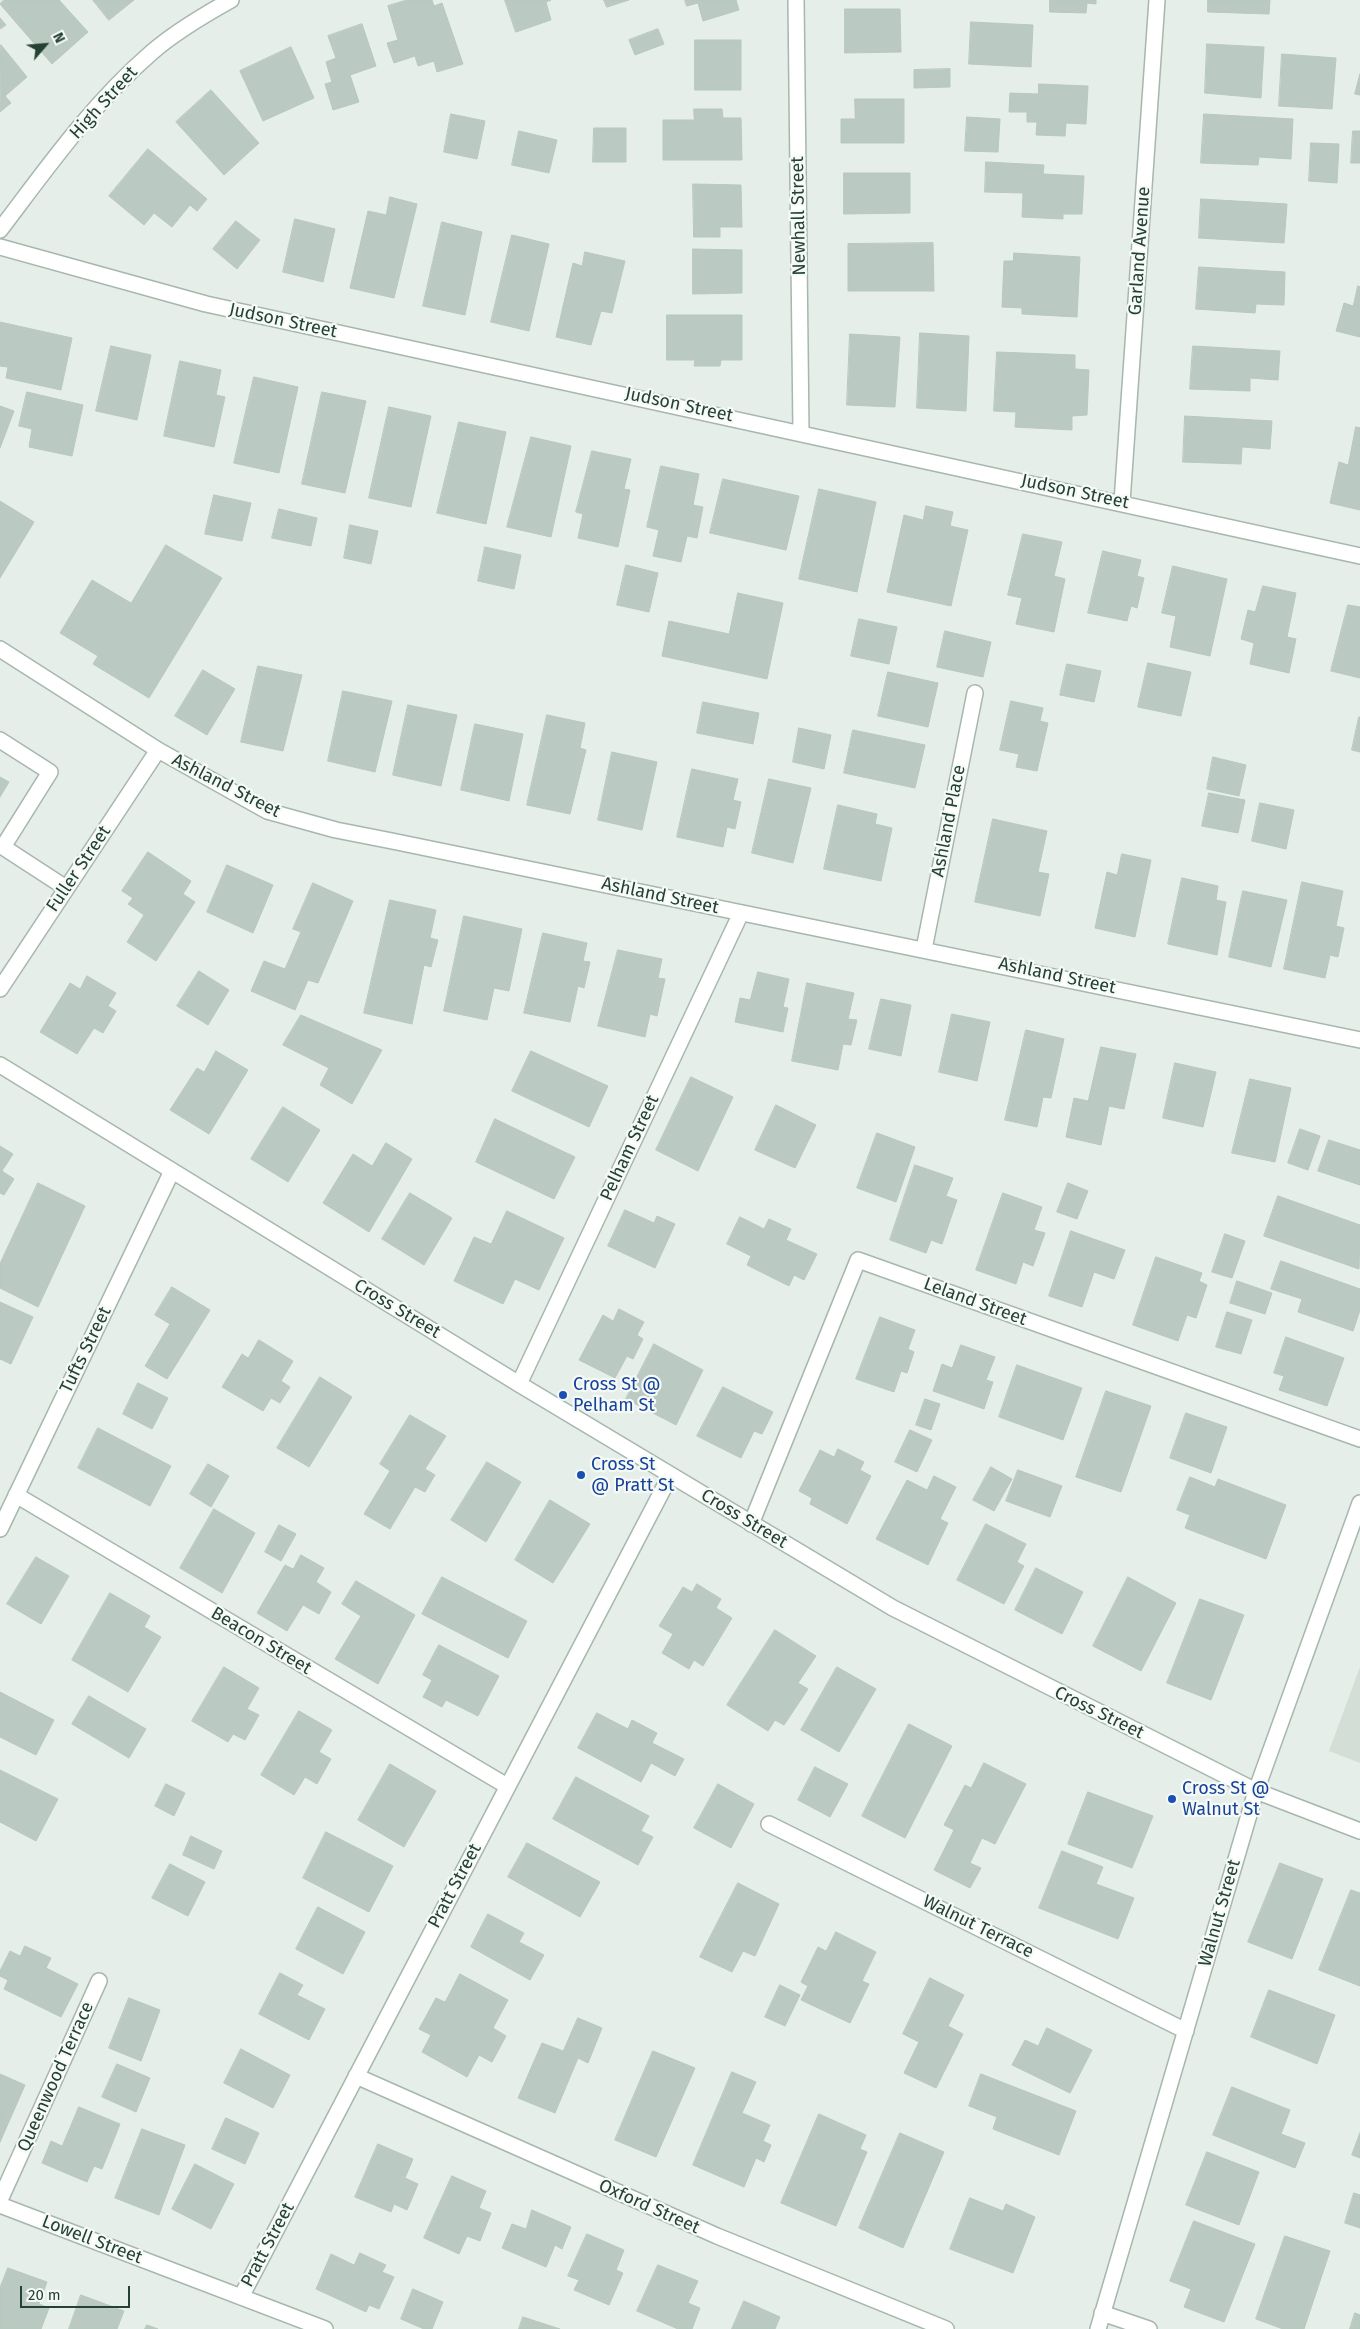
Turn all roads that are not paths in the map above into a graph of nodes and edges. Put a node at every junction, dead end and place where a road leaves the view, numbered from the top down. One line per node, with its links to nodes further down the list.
1 (231, 0): 4 (street, High Street)
2 (796, 0): 6 (street, Newhall Street)
3 (1156, 0): 7 (street, Garland Avenue)
4 (0, 230)
5 (0, 247): 6 (street, Judson Street)
6 (801, 432): 7 (street, Judson Street)
7 (1122, 502): 8 (street, Judson Street)
8 (1360, 556)
9 (0, 649): 12 (street, Ashland Street)
10 (975, 693): 15 (street, Ashland Place)
11 (0, 740): 13 (street)
12 (158, 750): 13 (street, Fuller Street); 14 (street, Ashland Street)
13 (66, 888): 16 (street, Fuller Street)
14 (741, 913): 15 (street, Ashland Street); 20 (street, Pelham Street)
15 (924, 949): 17 (street, Ashland Street)
16 (0, 988)
17 (1360, 1040)
18 (0, 1065): 19 (street, Cross Street)
19 (172, 1171): 20 (street, Cross Street); 23 (street, Tufts Street)
20 (519, 1384): 22 (street, Cross Street)
21 (1360, 1439): 25 (street, Leland Street)
22 (670, 1476): 25 (street, Cross Street); 27 (street, Pratt Street)
23 (16, 1494): 26 (street, Tufts Street); 27 (street, Beacon Street)
24 (1360, 1503): 28 (street, Walnut Street)
25 (751, 1524): 28 (street, Cross Street)
26 (0, 1529)
27 (507, 1786): 33 (street, Pratt Street)
28 (1256, 1791): 30 (street, Cross Street); 32 (street, Walnut Street)
29 (769, 1824): 32 (street, Walnut Terrace)
30 (1360, 1831)
31 (99, 1981): 34 (street, Queenwood Terrace)
32 (1186, 2031): 37 (street, Walnut Street)
33 (356, 2076): 36 (street, Pratt Street); 39 (street, Oxford Street)
34 (0, 2200)
35 (0, 2205): 36 (street, Lowell Street)
36 (241, 2297): 38 (street, Lowell Street)
37 (1102, 2313): 40 (street, Walnut Street); 41 (street)
38 (325, 2329)
39 (946, 2329)
40 (1098, 2329)
41 (1149, 2329)

